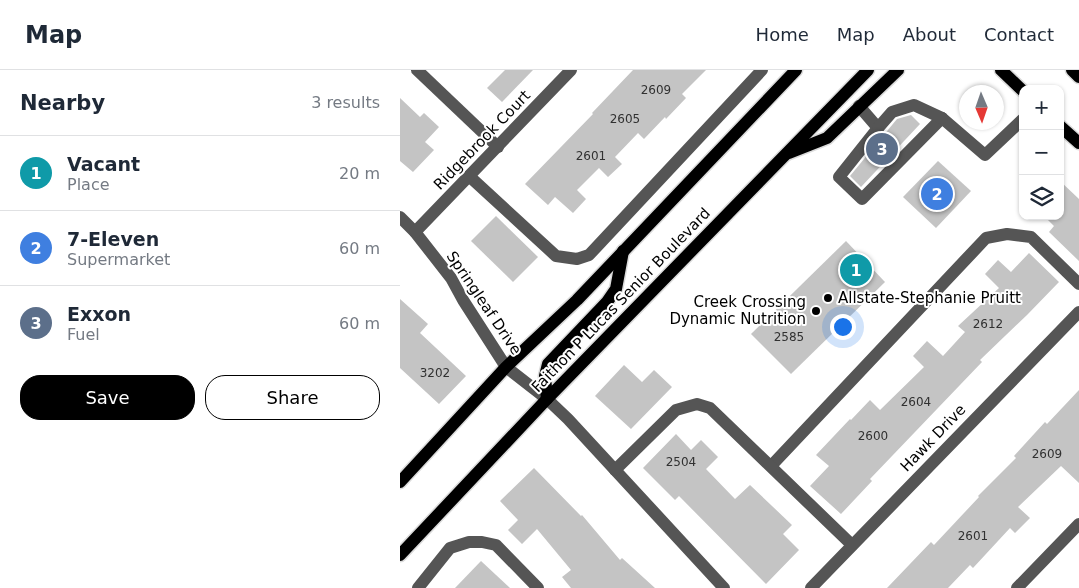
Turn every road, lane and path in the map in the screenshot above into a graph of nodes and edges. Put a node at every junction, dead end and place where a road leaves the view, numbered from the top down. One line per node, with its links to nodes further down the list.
1 (417, 70): 17 (street)
2 (571, 70): 17 (street, Ridgebrook Court)
3 (762, 70): 19 (street)
4 (796, 70): 22 (main road)
5 (868, 70): 18 (main road, Faithon P Lucas Senior Boulevard)
6 (898, 70): 11 (main road)
7 (1001, 70): 10 (main road)
8 (1072, 70): 9 (main road)
9 (1079, 77)
10 (1019, 87)
11 (859, 106): 14 (street); 18 (main road)
12 (942, 118): 13 (street); 14 (street); 14 (street)
13 (1019, 123)
14 (878, 128)
15 (1064, 130): 16 (main road)
16 (1079, 143)
17 (498, 147): 19 (street, Ridgebrook Court)
18 (785, 155): 26 (main road, Faithon P Lucas Senior Boulevard)
19 (469, 176): 21 (street, Ridgebrook Court)
20 (400, 217): 21 (street, Springleaf Drive)
21 (415, 232): 25 (street, Springleaf Drive)
22 (623, 251): 25 (main road); 26 (main road)
23 (1079, 284): 27 (street)
24 (1079, 312): 31 (street, Hawk Drive)
25 (506, 367): 26 (street, Springleaf Drive); 29 (main road)
26 (547, 399): 28 (street); 32 (main road, Faithon P Lucas Senior Boulevard)
27 (771, 466): 28 (street); 31 (street)
28 (615, 470): 35 (street)
29 (400, 482)
30 (1079, 524): 37 (street)
31 (852, 545): 36 (street, Hawk Drive)
32 (400, 555)
33 (418, 588): 34 (street)
34 (538, 588)
35 (724, 588)
36 (810, 588)
37 (1018, 588)

